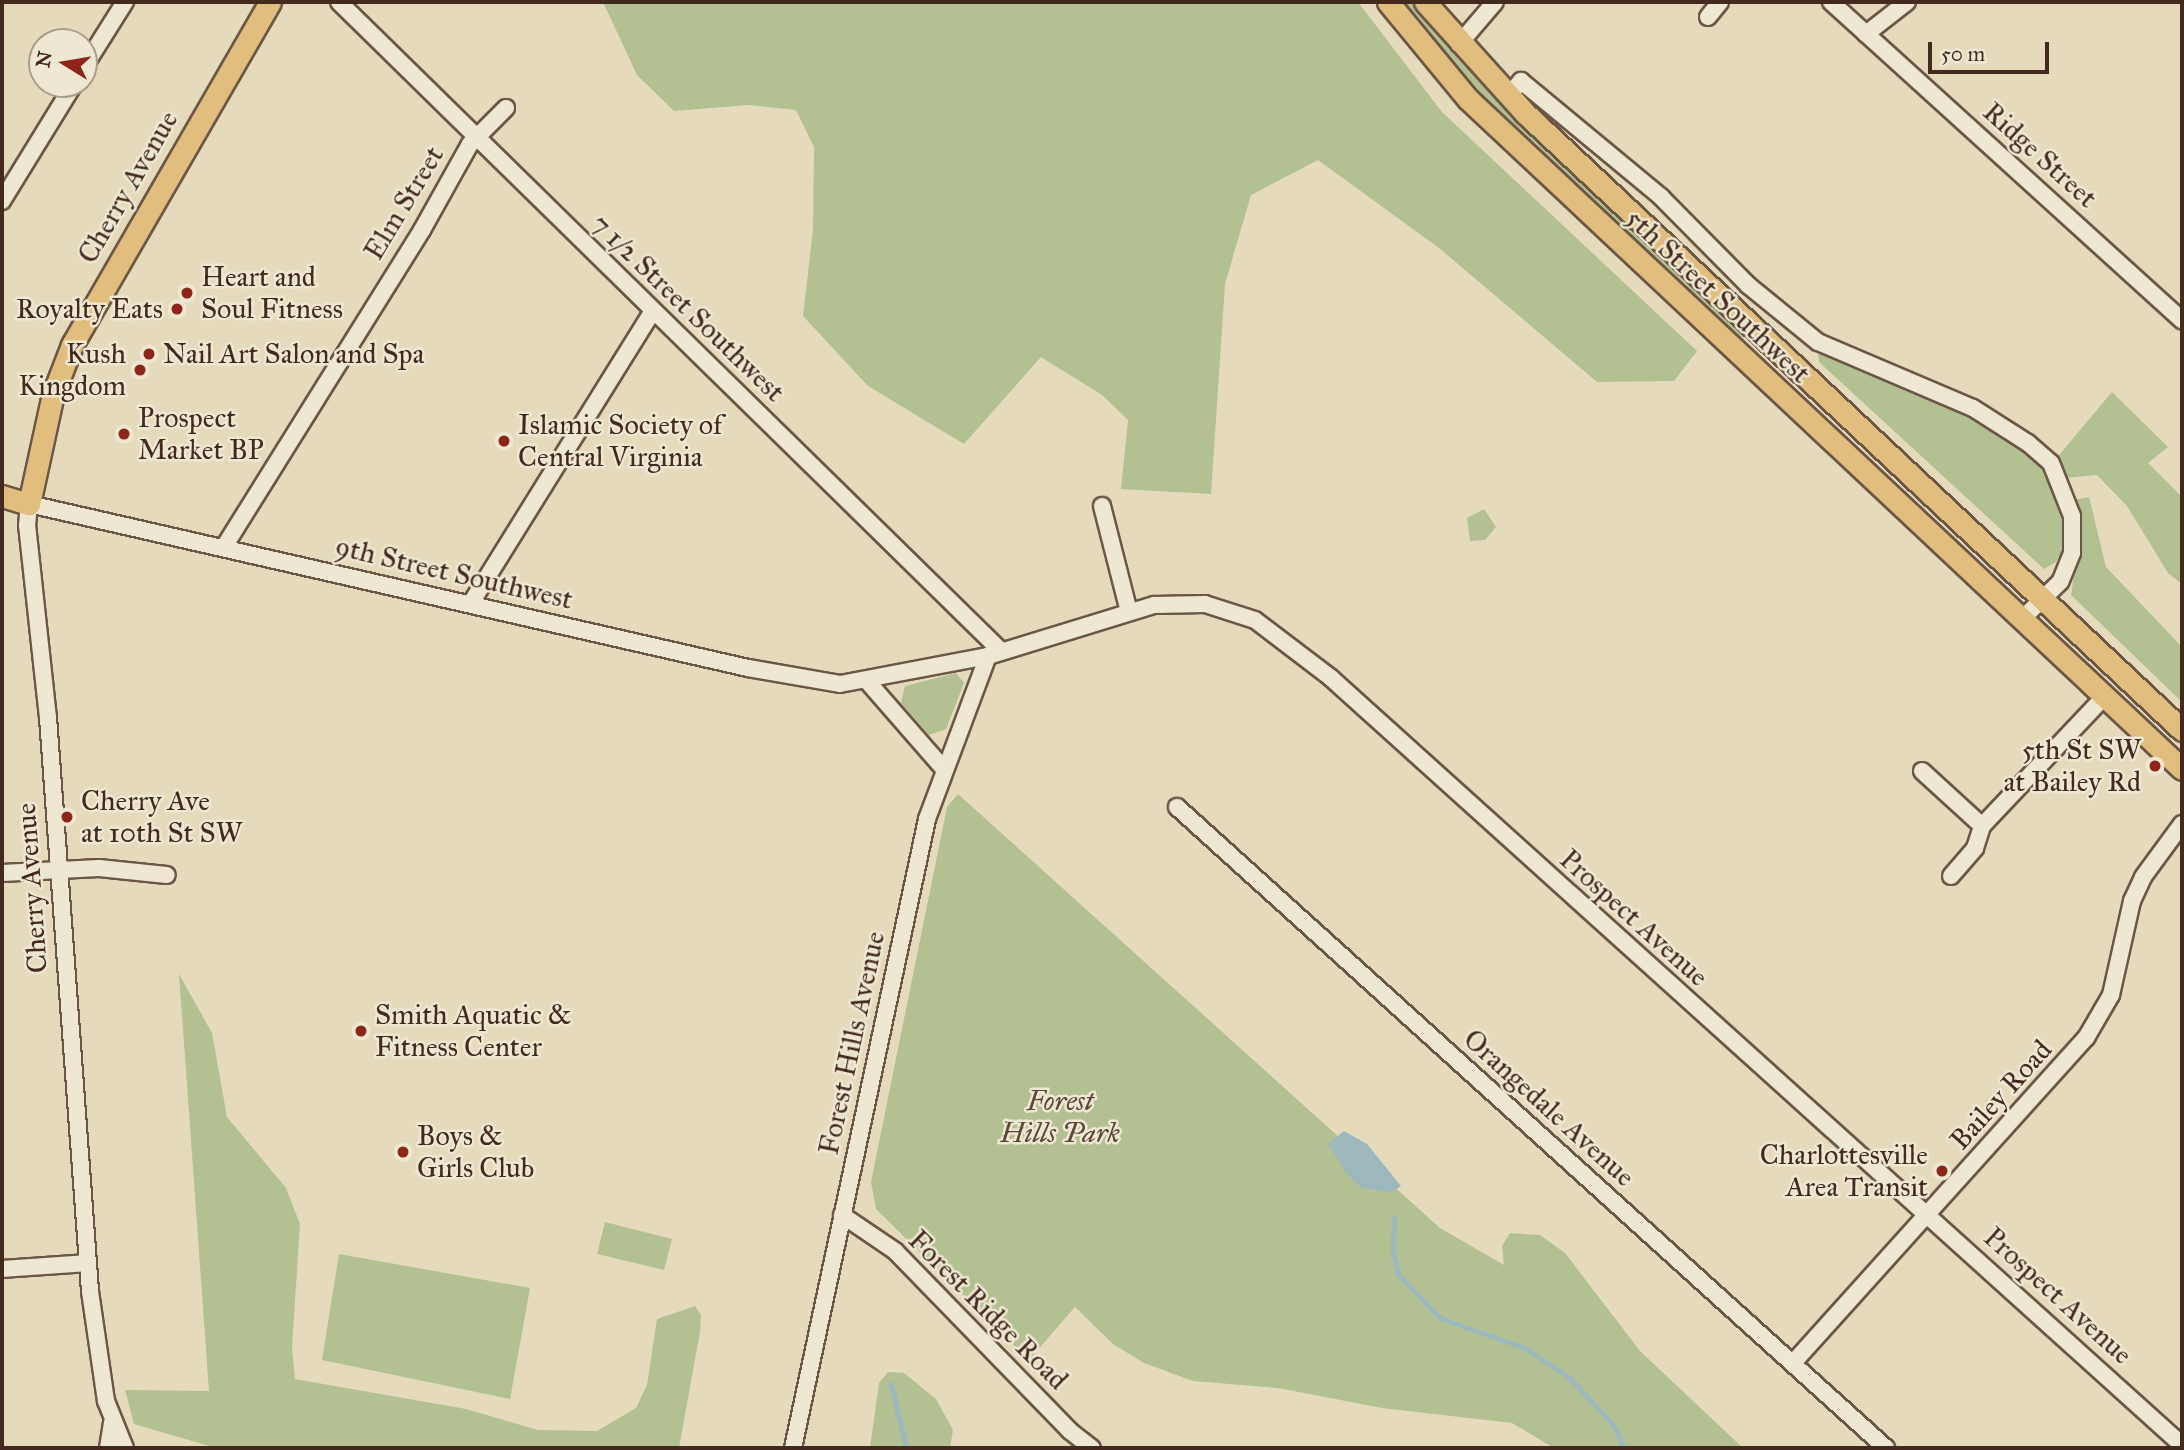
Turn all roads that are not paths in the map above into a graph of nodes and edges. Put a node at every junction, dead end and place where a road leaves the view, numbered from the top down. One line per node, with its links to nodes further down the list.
1 (125, 2): 13 (street)
2 (270, 2): 26 (main road, Cherry Avenue)
3 (339, 2): 17 (street, 7 1/2 Street Southwest)
4 (1388, 2): 24 (main road, 5th Street Southwest)
5 (1425, 2): 12 (main road, 5th Street Southwest)
6 (1496, 2): 12 (street)
7 (1720, 2): 10 (street)
8 (1831, 2): 11 (street, Ridge Street)
9 (1907, 2): 11 (street)
10 (1708, 17)
11 (1866, 34): 22 (street, Ridge Street)
12 (1459, 44): 14 (main road, 5th Street Southwest)
13 (98, 45)
14 (1508, 96): 18 (street, 5th Street Southwest); 19 (main road, 5th Street Southwest)
15 (65, 98): 20 (street)
16 (506, 108): 17 (street, Elm Street)
17 (476, 138): 21 (street, 7 1/2 Street Southwest); 28 (street, Elm Street)
18 (1634, 177): 19 (street, 5th Street Southwest); 29 (street, 5th Street Southwest)
19 (1615, 198): 23 (main road, 5th Street Southwest)
20 (2, 201)
21 (653, 311): 30 (street); 33 (street, 7 1/2 Street Southwest)
22 (2182, 320)
23 (1777, 349): 24 (street); 29 (main road, 5th Street Southwest)
24 (1757, 371): 32 (main road, 5th Street Southwest)
25 (2, 496): 26 (main road)
26 (29, 504): 28 (street, 9th Street Southwest); 43 (street, Cherry Avenue)
27 (1102, 506): 31 (street)
28 (224, 547): 30 (street, 9th Street Southwest)
29 (2043, 600): 32 (street, 5th Street Southwest); 36 (main road, 5th Street Southwest)
30 (471, 603): 34 (street, 9th Street Southwest)
31 (1129, 611): 33 (street, Prospect Avenue); 47 (street, Prospect Avenue)
32 (2022, 619): 35 (main road, 5th Street Southwest)
33 (995, 654): 34 (street, 9th Street Southwest); 37 (street, Forest Hills Avenue)
34 (868, 682): 37 (street)
35 (2106, 695): 38 (main road, 5th Street Southwest); 42 (street)
36 (2182, 730)
37 (944, 769): 48 (street, Forest Hills Avenue)
38 (2182, 769)
39 (1922, 771): 42 (street)
40 (1177, 807): 51 (street, Orangedale Avenue)
41 (2182, 824): 47 (street, Bailey Road)
42 (1982, 825): 46 (street)
43 (59, 868): 44 (street); 45 (street); 49 (street, Cherry Avenue)
44 (2, 873)
45 (167, 875)
46 (1951, 876)
47 (1928, 1214): 51 (street, Bailey Road); 53 (street, Prospect Avenue)
48 (842, 1215): 56 (street, Forest Hills Avenue); 57 (street, Forest Ridge Road)
49 (88, 1264): 50 (street); 52 (street, Cherry Avenue)
50 (2, 1269)
51 (1793, 1363): 58 (street, Orangedale Avenue)
52 (112, 1420): 54 (street); 55 (street, Cherry Avenue)
53 (2182, 1445)
54 (108, 1448)
55 (125, 1448)
56 (793, 1448)
57 (1092, 1448)
58 (1886, 1448)

